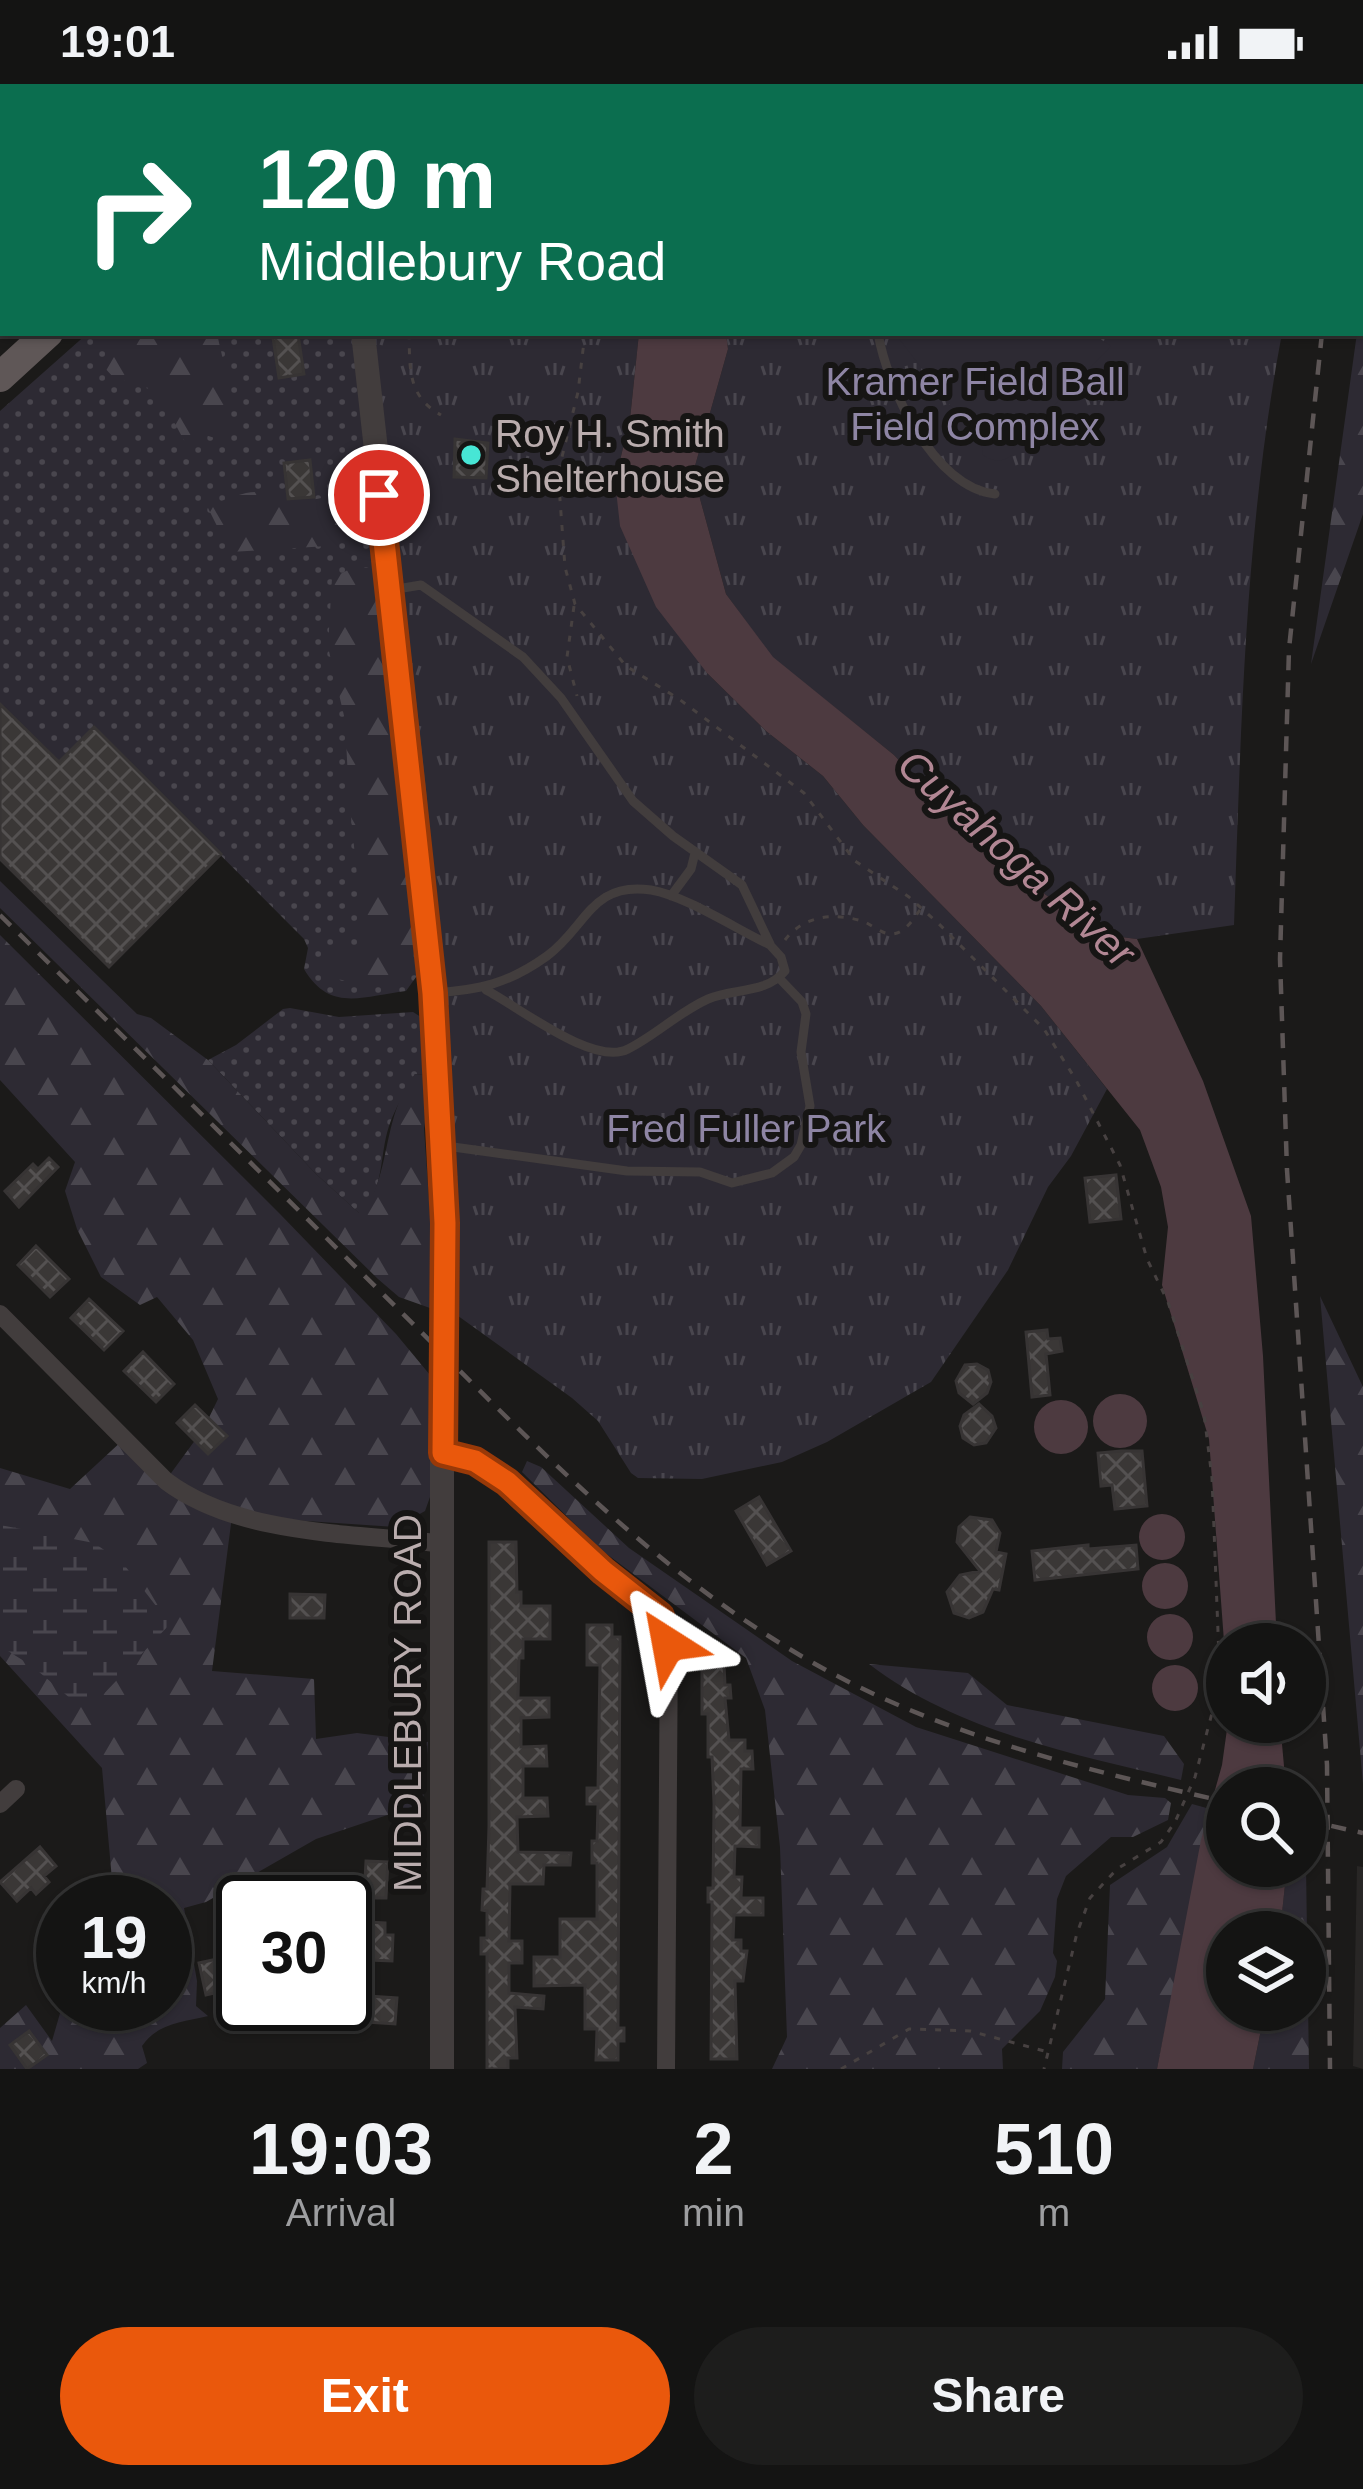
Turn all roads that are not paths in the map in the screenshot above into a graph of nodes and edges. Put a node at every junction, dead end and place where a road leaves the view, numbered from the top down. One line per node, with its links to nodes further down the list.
1 (45, 336): 4 (main road)
2 (363, 336): 6 (street, MIDDLEBURY ROAD)
3 (878, 336): 5 (lane)
4 (0, 377)
5 (995, 494)
6 (392, 590): 7 (lane); 12 (street, MIDDLEBURY ROAD)
7 (695, 853): 8 (lane); 9 (lane)
8 (671, 896): 9 (lane); 11 (lane)
9 (773, 948): 10 (lane)
10 (779, 978): 11 (lane); 13 (lane)
11 (486, 990): 12 (lane)
12 (433, 993): 13 (street, MIDDLEBURY ROAD)
13 (442, 1146): 15 (street, MIDDLEBURY ROAD)
14 (0, 1314): 16 (street)
15 (443, 1453): 16 (street, MIDDLEBURY ROAD); 20 (street)
16 (443, 1544): 19 (street, MIDDLEBURY ROAD)
17 (16, 1789): 18 (street)
18 (0, 1804)
19 (442, 2069)
20 (666, 2069)

